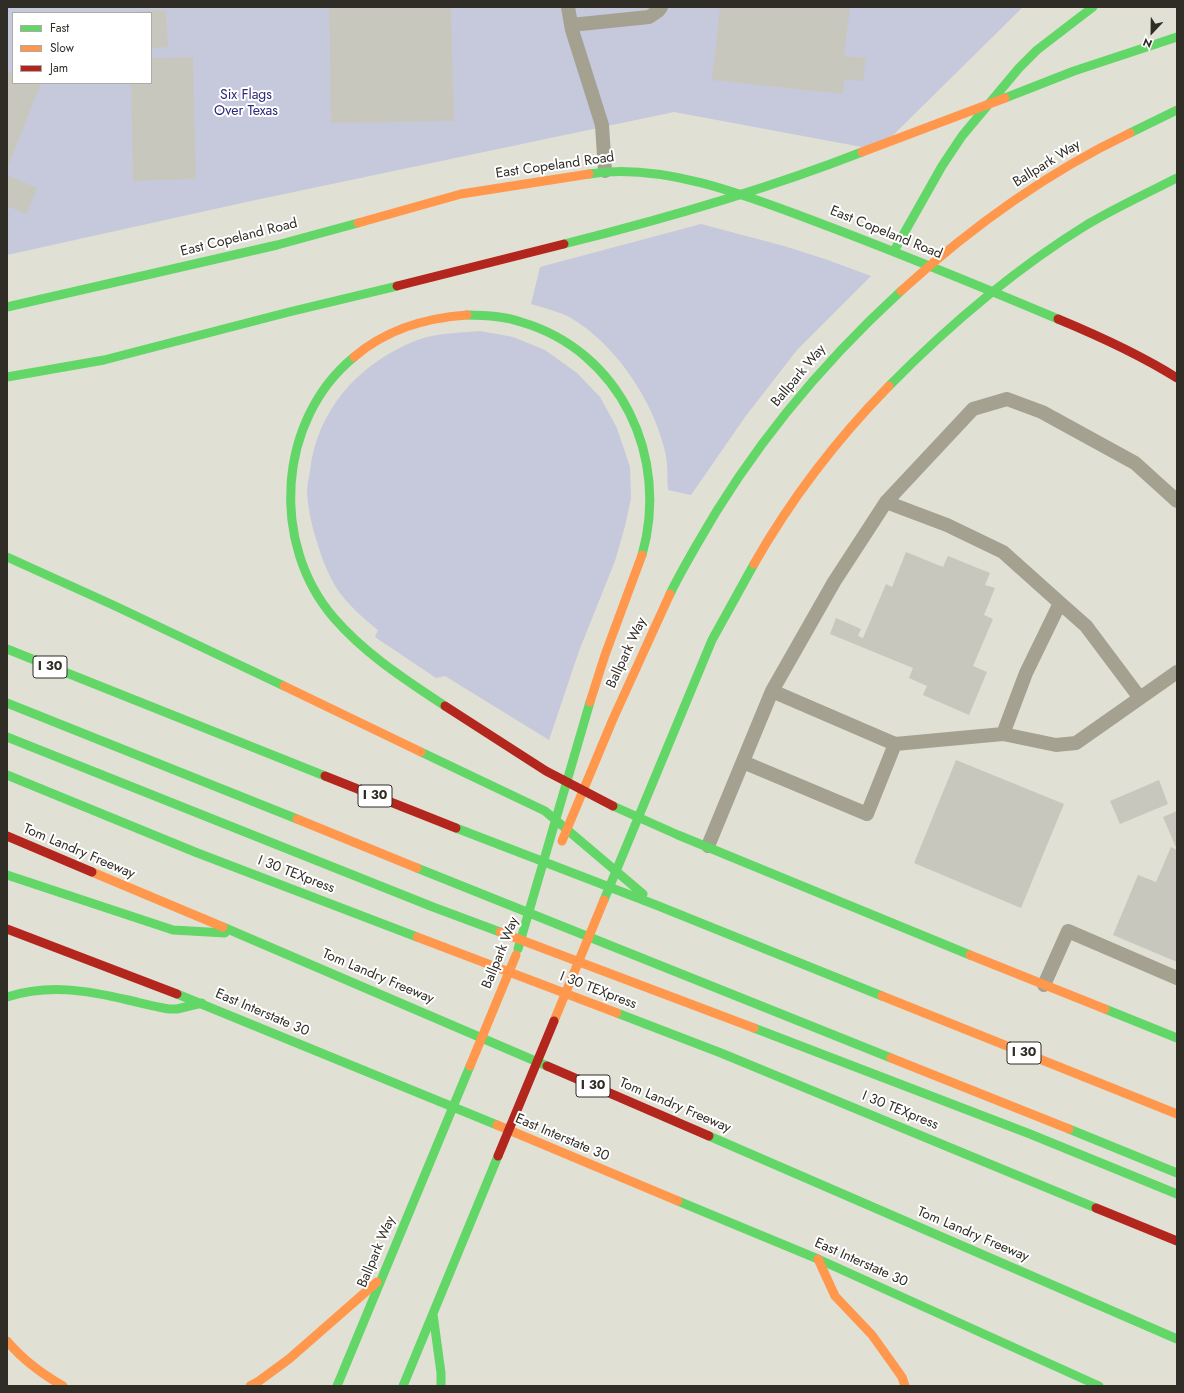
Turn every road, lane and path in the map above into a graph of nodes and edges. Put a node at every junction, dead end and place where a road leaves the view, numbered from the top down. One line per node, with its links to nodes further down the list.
1 (568, 7): 4 (lane)
2 (661, 7): 4 (lane)
3 (1093, 7): 9 (main road)
4 (571, 25): 7 (lane)
5 (1177, 37): 11 (main road)
6 (1177, 110): 35 (main road, Ballpark Way)
7 (605, 171): 9 (main road, East Copeland Road); 10 (main road, East Copeland Road)
8 (1177, 178): 47 (main road)
9 (894, 251): 12 (main road, East Copeland Road)
10 (7, 307)
11 (7, 377)
12 (1177, 378)
13 (1177, 500): 14 (lane)
14 (886, 502): 16 (lane); 21 (lane)
15 (7, 557): 32 (main road)
16 (1060, 603): 22 (lane); 24 (lane)
17 (7, 643): 20 (main road)
18 (7, 649): 20 (main road, I 30)
19 (1177, 672): 22 (lane)
20 (94, 684): 32 (main road, I 30)
21 (772, 691): 26 (lane); 27 (lane)
22 (1140, 698): 24 (lane)
23 (7, 703): 42 (main road)
24 (1004, 734): 26 (lane)
25 (7, 737): 43 (main road, I 30 TEXpress)
26 (895, 744): 27 (lane)
27 (743, 762): 30 (lane)
28 (7, 775): 44 (main road, I 30 TEXpress)
29 (7, 836): 34 (main road, Tom Landry Freeway / I 30)
30 (708, 846): 35 (main road); 37 (main road)
31 (7, 875): 34 (main road)
32 (656, 905): 41 (main road, I 30)
33 (7, 929): 39 (main road, East Interstate 30)
34 (242, 935): 48 (main road, Tom Landry Freeway / I 30)
35 (518, 949): 46 (main road, Ballpark Way)
36 (1177, 978): 37 (lane)
37 (1044, 985): 40 (main road)
38 (7, 997): 39 (main road)
39 (202, 1003): 45 (main road, East Interstate 30)
40 (1177, 1038)
41 (1177, 1114)
42 (1177, 1173)
43 (1177, 1194)
44 (1177, 1241)
45 (818, 1259): 55 (main road); 56 (main road, East Interstate 30)
46 (380, 1279): 51 (main road); 52 (main road, Ballpark Way)
47 (433, 1313): 53 (main road); 54 (main road)
48 (1177, 1339)
49 (7, 1341): 50 (main road)
50 (63, 1386)
51 (250, 1386)
52 (337, 1386)
53 (403, 1386)
54 (440, 1386)
55 (905, 1386)
56 (1100, 1386)

